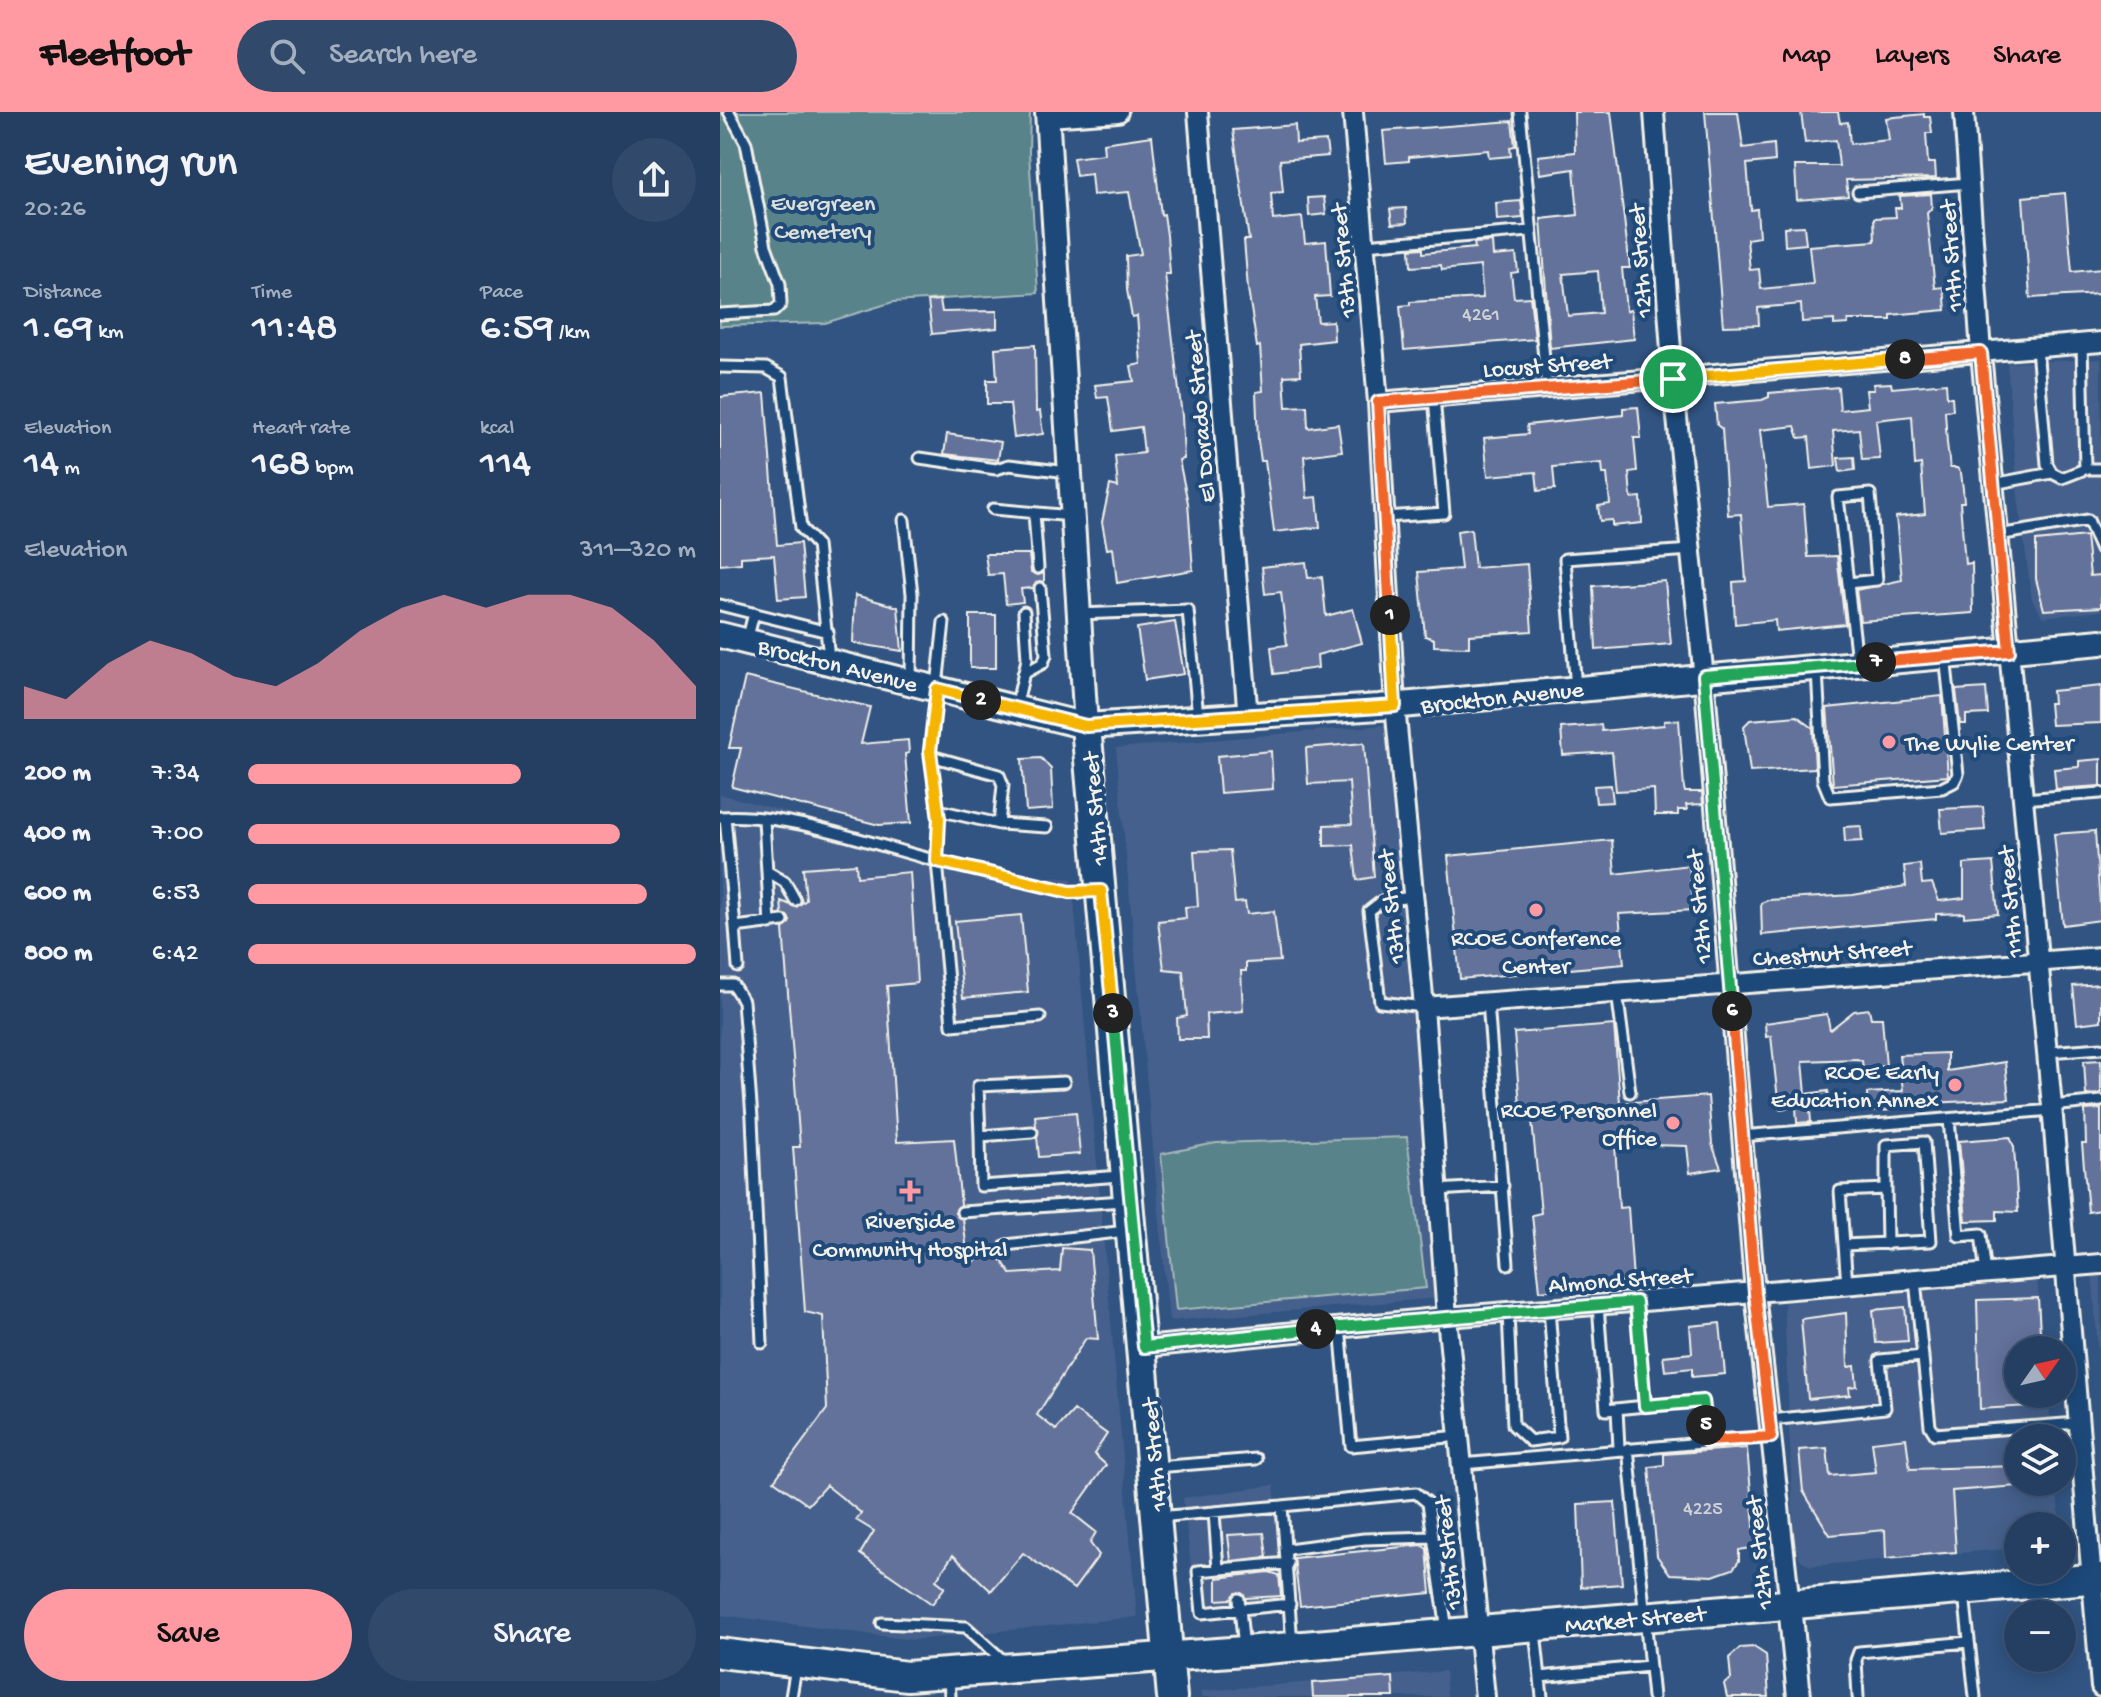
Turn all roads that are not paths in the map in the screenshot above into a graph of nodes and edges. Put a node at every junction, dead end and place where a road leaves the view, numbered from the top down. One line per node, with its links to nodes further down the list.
1 (729, 112): 13 (lane)
2 (1118, 112): 8 (street)
3 (1198, 112): 60 (street, El Dorado Street)
4 (1353, 112): 12 (street, 13th Street)
5 (1520, 112): 11 (lane)
6 (1654, 112): 18 (street, 12th Street)
7 (1964, 112): 9 (street, 11th Street)
8 (1047, 115): 25 (street, 14th Street)
9 (1969, 183): 10 (lane); 16 (street, 11th Street)
10 (1858, 192)
11 (1530, 231): 12 (lane); 19 (lane)
12 (1365, 245): 21 (street, 13th Street)
13 (720, 314)
14 (2092, 343): 15 (street, Locust Street); 23 (lane)
15 (2037, 348): 16 (street, Locust Street); 26 (lane)
16 (1981, 353): 18 (street, Locust Street); 27 (street, 11th Street)
17 (720, 367): 44 (lane)
18 (1673, 379): 19 (street, Locust Street); 34 (street, 12th Street)
19 (1547, 389): 20 (street, Locust Street)
20 (1434, 397): 21 (street, Locust Street); 31 (lane)
21 (1378, 402): 31 (street, 13th Street)
22 (920, 458): 25 (lane)
23 (2085, 469): 24 (lane); 26 (lane)
24 (2101, 469)
25 (1068, 472): 30 (street, 14th Street)
26 (2052, 473): 27 (lane)
27 (1993, 484): 33 (street, 11th Street)
28 (993, 509): 29 (lane)
29 (1034, 513): 30 (lane); 36 (lane)
30 (1072, 516): 42 (street, 14th Street)
31 (1385, 517): 58 (street, 13th Street)
32 (904, 520): 55 (lane)
33 (1998, 535): 35 (lane); 48 (street, 11th Street)
34 (1691, 550): 54 (street, 12th Street); 56 (lane)
35 (2101, 550)
36 (1038, 568)
37 (1848, 583): 37 (lane); 51 (lane)
38 (1040, 588): 53 (lane)
39 (720, 605): 41 (lane)
40 (1024, 612): 53 (lane)
41 (754, 613): 44 (lane); 46 (lane)
42 (1078, 614): 61 (lane); 62 (street, 14th Street)
43 (944, 622): 57 (lane)
44 (828, 632): 50 (lane)
45 (720, 635): 46 (main road, Brockton Avenue)
46 (747, 641): 50 (main road, Brockton Avenue)
47 (2101, 642): 48 (main road, Brockton Avenue)
48 (2009, 651): 49 (main road, Brockton Avenue); 65 (street, 11th Street)
49 (1945, 656): 51 (main road, Brockton Avenue); 52 (lane)
50 (830, 662): 55 (main road, Brockton Avenue)
51 (1857, 663): 52 (main road, Brockton Avenue)
52 (1817, 667): 54 (main road, Brockton Avenue)
53 (1023, 674): 59 (lane)
54 (1704, 676): 56 (main road, Brockton Avenue); 82 (street, 12th Street)
55 (911, 682): 57 (main road, Brockton Avenue)
56 (1576, 688): 58 (main road, Brockton Avenue)
57 (937, 689): 59 (main road, Brockton Avenue); 63 (lane)
58 (1395, 706): 60 (main road, Brockton Avenue); 74 (street, 13th Street)
59 (1016, 708): 62 (main road, Brockton Avenue)
60 (1248, 718): 61 (main road, Brockton Avenue)
61 (1199, 721): 62 (main road, Brockton Avenue)
62 (1086, 726): 73 (main road, 14th Street)
63 (931, 756): 66 (lane); 69 (lane)
64 (2101, 793): 65 (lane)
65 (2023, 799): 80 (street, 11th Street)
66 (938, 810): 69 (lane); 71 (lane)
67 (722, 817): 68 (lane); 78 (lane)
68 (764, 820): 71 (lane); 72 (lane)
69 (999, 824): 70 (lane)
70 (1047, 827)
71 (937, 861): 73 (lane); 87 (lane)
72 (767, 871): 75 (lane); 77 (lane)
73 (1101, 891): 99 (main road, 14th Street)
74 (1412, 897): 86 (street, 13th Street); 86 (lane)
75 (795, 900)
76 (783, 921): 77 (lane)
77 (770, 924): 78 (lane)
78 (735, 927): 81 (lane)
79 (2101, 957): 80 (street, Chestnut Street)
80 (2039, 963): 82 (street, Chestnut Street); 89 (street, 11th Street)
81 (738, 967)
82 (1730, 983): 84 (street, Chestnut Street); 97 (street, 12th Street)
83 (720, 985): 120 (lane)
84 (1617, 992): 85 (street, Chestnut Street); 91 (lane)
85 (1488, 1002): 86 (street, Chestnut Street); 98 (lane)
86 (1424, 1007): 101 (street, 13th Street)
87 (1040, 1017)
88 (2101, 1048): 89 (lane)
89 (2047, 1052): 93 (street, 11th Street)
90 (1064, 1082): 96 (lane)
91 (1630, 1092)
92 (2101, 1101): 93 (lane)
93 (2052, 1108): 94 (lane); 109 (street, 11th Street)
94 (1949, 1119): 97 (lane); 110 (lane)
95 (1032, 1132): 96 (lane)
96 (980, 1136): 99 (lane)
97 (1741, 1136): 113 (street, 12th Street)
98 (1503, 1186): 101 (lane); 107 (lane)
99 (1129, 1188): 102 (lane); 103 (main road, 14th Street)
100 (1886, 1189): 104 (lane); 104 (lane); 106 (lane)
101 (1437, 1190): 118 (street, 13th Street)
102 (962, 1212)
103 (1133, 1230): 105 (lane); 121 (main road, 14th Street)
104 (1887, 1244): 106 (lane)
105 (1006, 1245)
106 (1844, 1245): 112 (lane)
107 (1508, 1264)
108 (2101, 1264): 109 (street, Almond Street)
109 (2063, 1267): 110 (street, Almond Street); 125 (street, 11th Street)
110 (1986, 1274): 111 (street, Almond Street)
111 (1915, 1280): 112 (street, Almond Street); 122 (lane)
112 (1847, 1285): 113 (street, Almond Street)
113 (1755, 1293): 114 (street, Almond Street); 126 (street, 12th Street)
114 (1636, 1302): 115 (street, Almond Street); 123 (lane)
115 (1598, 1305): 116 (street, Almond Street); 124 (lane)
116 (1549, 1309): 117 (street, Almond Street); 117 (lane)
117 (1508, 1312): 118 (street, Almond Street)
118 (1447, 1317): 119 (street, Almond Street); 127 (street, 13th Street)
119 (1340, 1327): 121 (street, Almond Street); 127 (lane)
120 (762, 1343)
121 (1144, 1347): 132 (main road, 14th Street)
122 (1923, 1356): 125 (lane); 126 (lane)
123 (1645, 1403): 124 (lane); 128 (lane)
124 (1617, 1409): 129 (lane)
125 (2077, 1423): 140 (street, 11th Street)
126 (1771, 1428): 128 (lane); 144 (street, 12th Street)
127 (1460, 1436): 131 (street, 13th Street)
128 (1707, 1441): 129 (lane)
129 (1624, 1448): 131 (lane); 145 (lane)
130 (1256, 1459): 132 (lane)
131 (1462, 1464): 148 (street, 13th Street)
132 (1154, 1467): 135 (main road, 14th Street)
133 (1282, 1506): 134 (lane); 136 (lane); 137 (lane)
134 (1214, 1512): 135 (lane); 139 (lane)
135 (1158, 1517): 154 (main road, 14th Street)
136 (1433, 1537): 137 (lane); 149 (lane)
137 (1288, 1549): 138 (lane)
138 (1288, 1563): 139 (lane); 143 (lane)
139 (1218, 1569): 142 (lane)
140 (2096, 1579): 141 (main road, Market Street); 160 (street, 11th Street)
141 (1964, 1590): 144 (main road, Market Street); 150 (lane)
142 (1239, 1604): 143 (lane); 152 (lane)
143 (1290, 1604): 151 (lane)
144 (1790, 1605): 145 (main road, Market Street); 166 (street, 12th Street)
145 (1643, 1618): 147 (main road, Market Street); 156 (lane)
146 (882, 1623): 157 (lane)
147 (1535, 1627): 148 (main road, Market Street); 158 (lane)
148 (1479, 1632): 149 (main road, Market Street); 164 (street, 13th Street)
149 (1448, 1634): 151 (main road, Market Street)
150 (1969, 1642): 167 (lane); 168 (lane)
151 (1292, 1647): 152 (main road, Market Street)
152 (1244, 1651): 154 (main road, Market Street)
153 (720, 1653): 155 (main road, Market Street)
154 (1169, 1657): 157 (main road, Market Street); 163 (main road, 14th Street)
155 (796, 1664): 159 (main road, Market Street); 162 (lane)
156 (1649, 1666): 158 (lane); 161 (lane)
157 (1014, 1669): 159 (main road, Market Street)
158 (1540, 1677): 165 (lane)
159 (950, 1685)
160 (2101, 1687)
161 (1650, 1695)
162 (791, 1697)
163 (1172, 1697)
164 (1485, 1697)
165 (1542, 1697)
166 (1799, 1697)
167 (1858, 1697)
168 (1975, 1697)

